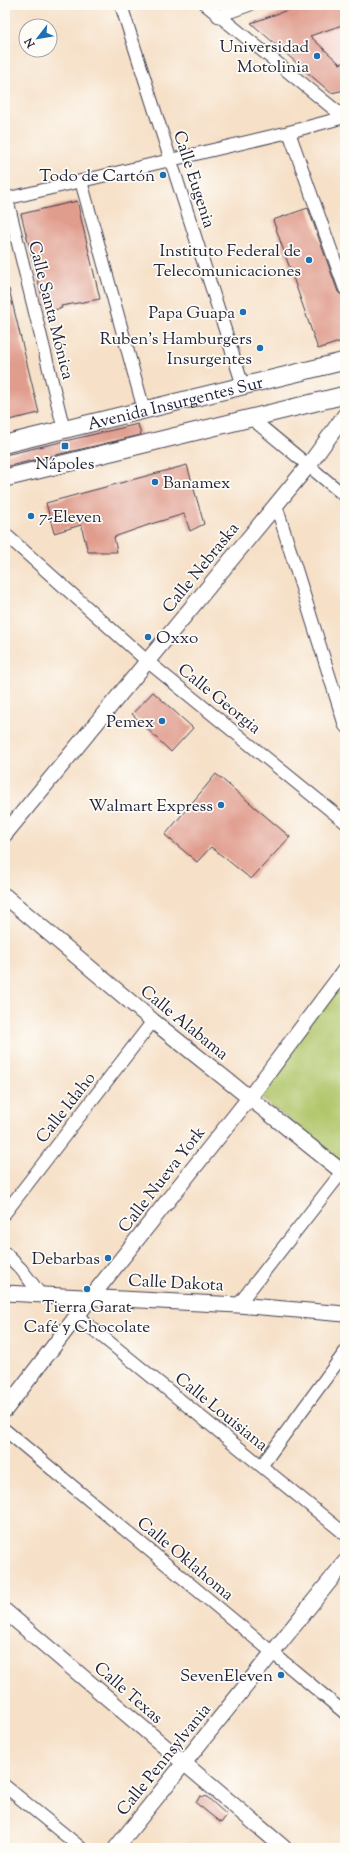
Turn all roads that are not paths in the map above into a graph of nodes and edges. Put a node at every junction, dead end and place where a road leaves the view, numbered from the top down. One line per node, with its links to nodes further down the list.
1 (121, 5): 7 (street, Calle Eugenia)
2 (206, 5): 4 (street)
3 (249, 5): 4 (street)
4 (218, 16): 5 (street)
5 (345, 117): 6 (street)
6 (289, 132): 7 (street); 10 (street)
7 (172, 160): 8 (street); 12 (street, Calle Eugenia)
8 (81, 181): 9 (street); 14 (street)
9 (6, 199): 17 (street, Calle Santa Mónica)
10 (345, 289)
11 (345, 361): 12 (main road, Avenida Insurgentes Sur)
12 (243, 386): 14 (main road, Avenida Insurgentes Sur)
13 (345, 395): 16 (main road, Avenida Insurgentes Sur)
14 (144, 410): 17 (main road, Avenida Insurgentes Sur)
15 (345, 415): 19 (street, Calle Nebraska)
16 (251, 418): 19 (street); 20 (main road, Avenida Insurgentes Sur)
17 (64, 430): 18 (main road, Avenida Insurgentes Sur)
18 (5, 444)
19 (308, 466): 21 (street); 22 (street, Calle Nebraska)
20 (5, 478)
21 (345, 496)
22 (276, 505): 24 (street, Calle Nebraska); 25 (street)
23 (5, 534): 24 (street, Calle Georgia)
24 (148, 661): 26 (street, Calle Georgia); 27 (street, Calle Nebraska)
25 (345, 726)
26 (345, 822)
27 (5, 834)
28 (5, 896): 30 (street, Calle Alabama)
29 (345, 970): 31 (street, Calle Nueva York)
30 (153, 1021): 31 (street, Calle Alabama); 33 (street, Calle Idaho)
31 (250, 1097): 32 (street, Calle Alabama); 37 (street, Calle Nueva York)
32 (344, 1173): 38 (street)
33 (5, 1213)
34 (5, 1253): 36 (street)
35 (5, 1293): 36 (street, Calle Dakota)
36 (41, 1295): 37 (street, Calle Dakota)
37 (92, 1296): 38 (street, Calle Dakota); 40 (street, Calle Nueva York)
38 (238, 1305): 39 (street, Calle Dakota)
39 (345, 1314)
40 (77, 1316): 42 (street, Calle Nueva York); 44 (street, Calle Louisiana)
41 (345, 1352): 44 (street)
42 (5, 1410)
43 (5, 1430): 48 (street, Calle Oklahoma)
44 (262, 1465): 45 (street, Calle Louisiana)
45 (345, 1534)
46 (345, 1562): 48 (street, Calle Pennsylvania)
47 (5, 1610): 50 (street, Calle Texas)
48 (273, 1652): 49 (street, Calle Oklahoma); 50 (street, Calle Pennsylvania)
49 (345, 1713)
50 (183, 1764): 53 (street, Calle Pennsylvania); 54 (street, Calle Texas)
51 (5, 1786): 52 (street)
52 (81, 1848)
53 (116, 1848)
54 (284, 1848)

